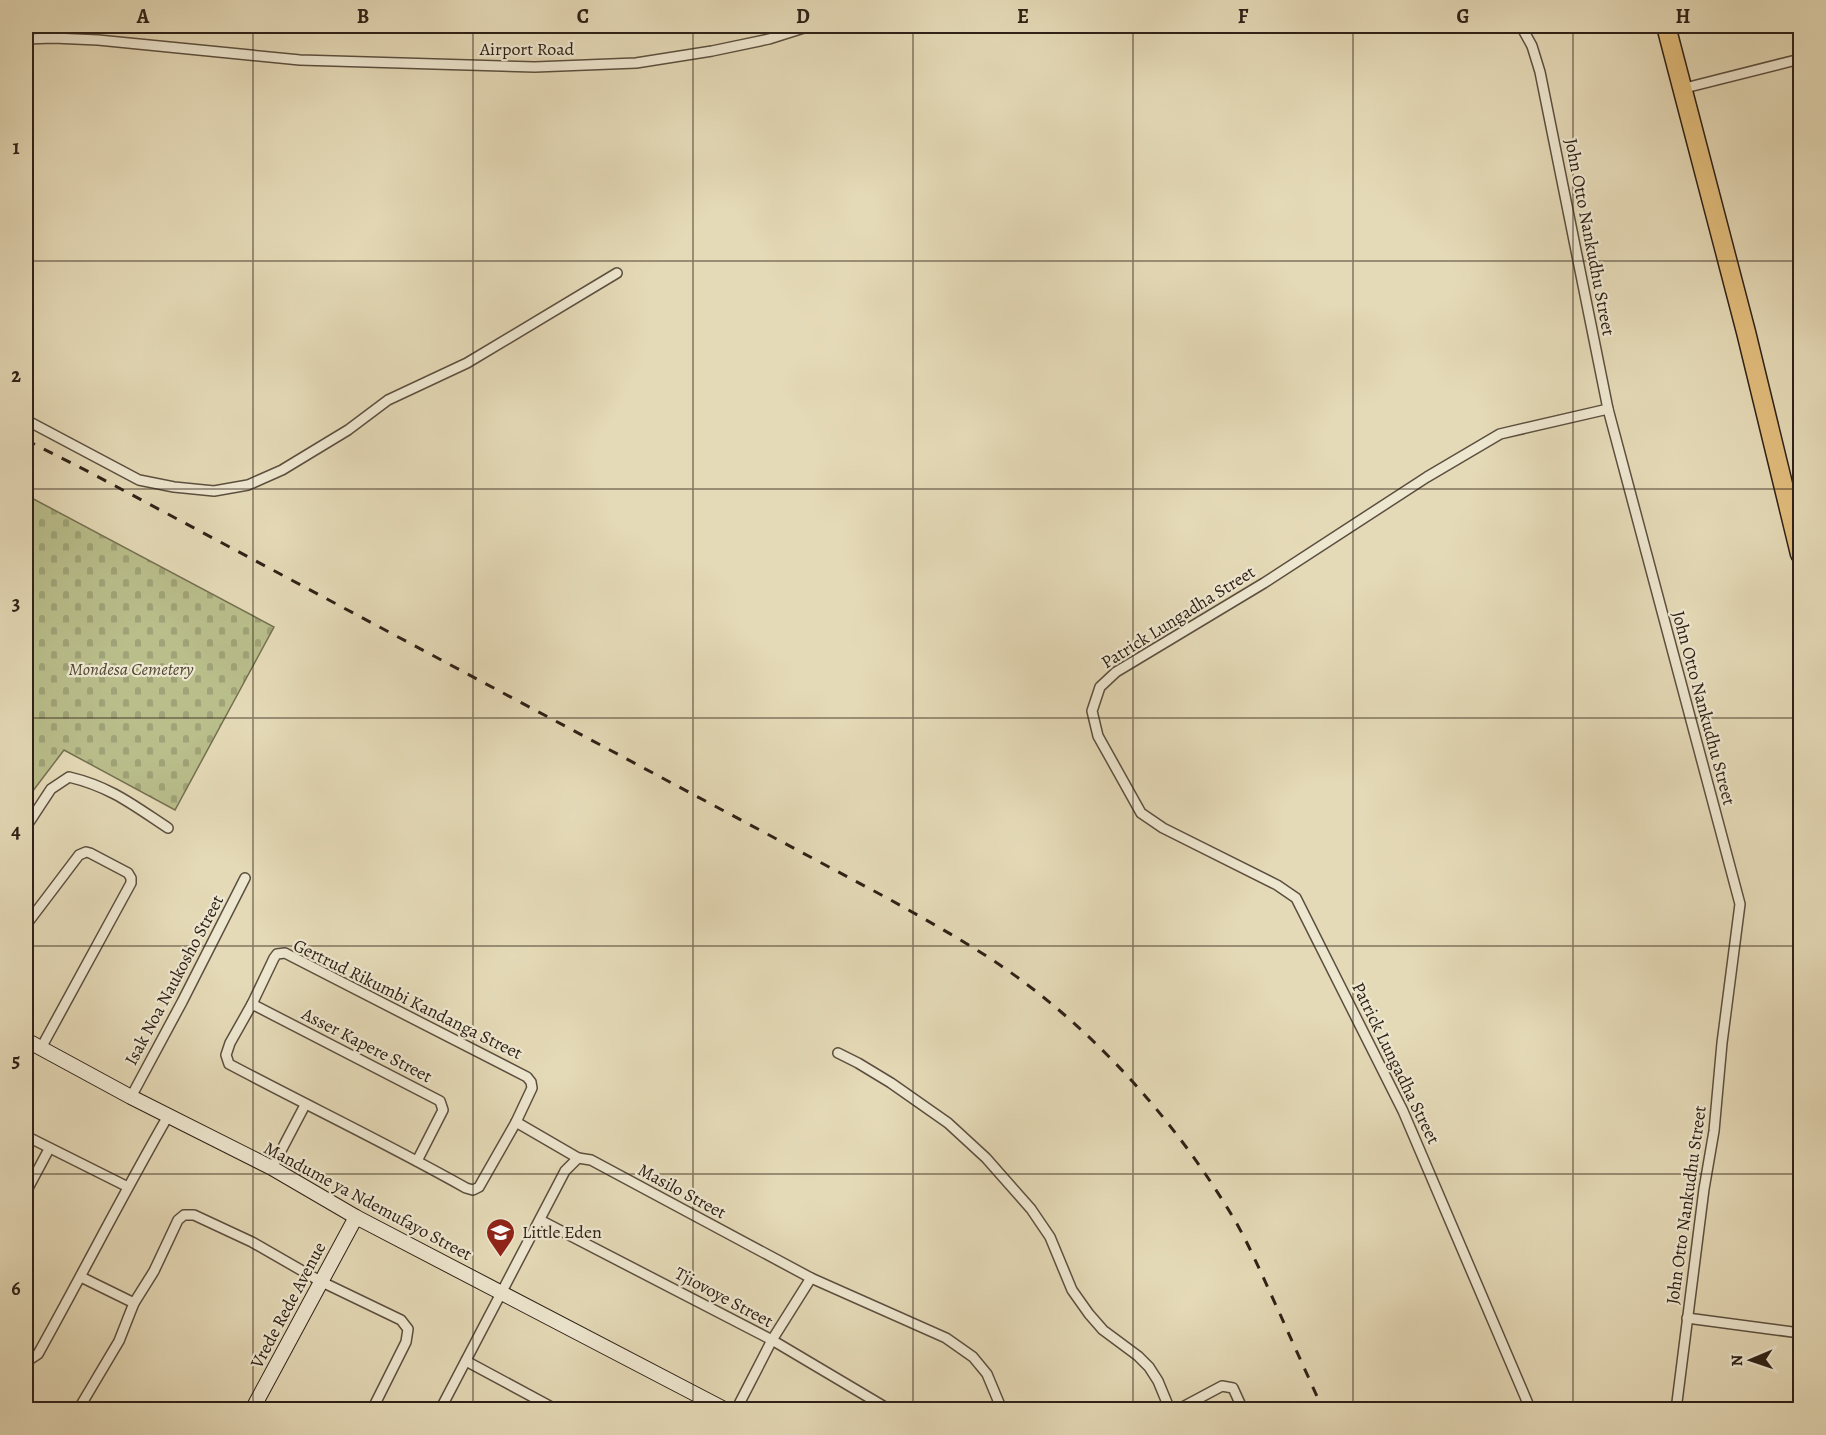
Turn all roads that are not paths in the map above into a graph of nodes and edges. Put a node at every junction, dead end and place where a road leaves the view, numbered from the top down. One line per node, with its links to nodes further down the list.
1 (810, 26): 4 (street, Airport Road)
2 (1521, 26): 8 (street, John Otto Nankudhu Street)
3 (1666, 26): 6 (highway)
4 (26, 39)
5 (1800, 59): 6 (street)
6 (1682, 88): 10 (highway)
7 (617, 273): 9 (street)
8 (1608, 409): 37 (street, John Otto Nankudhu Street); 54 (street, Patrick Lungadha Street)
9 (26, 420)
10 (1800, 554)
11 (26, 827): 12 (street)
12 (168, 828)
13 (245, 878): 19 (street, Isak Noa Naukosho Street)
14 (26, 925): 17 (street)
15 (252, 1004): 20 (street, Gertrud Rikumbi Kandanga Street); 22 (street, Gertrud Rikumbi Kandanga Street); 26 (street, Asser Kapere Street)
16 (26, 1040): 17 (street, Mandume ya Ndemufayo Street)
17 (41, 1048): 19 (street, Mandume ya Ndemufayo Street)
18 (838, 1053): 51 (street)
19 (131, 1097): 21 (street, Mandume ya Ndemufayo Street)
20 (305, 1105): 26 (street, Gertrud Rikumbi Kandanga Street); 27 (street)
21 (168, 1116): 27 (street, Mandume ya Ndemufayo Street); 28 (street)
22 (516, 1122): 25 (street, Masilo Street); 26 (street, Gertrud Rikumbi Kandanga Street)
23 (26, 1136): 24 (street)
24 (49, 1149): 28 (street); 29 (street)
25 (578, 1158): 31 (street); 33 (street, Masilo Street)
26 (417, 1161)
27 (272, 1168): 30 (street, Mandume ya Ndemufayo Street)
28 (128, 1187): 32 (street)
29 (26, 1192)
30 (356, 1217): 34 (street, Vrede Rede Avenue); 35 (street, Mandume ya Ndemufayo Street)
31 (540, 1220): 35 (street); 39 (street, Tjiovoye Street)
32 (81, 1277): 36 (street); 40 (street)
33 (811, 1278): 39 (street); 50 (street, Masilo Street)
34 (321, 1281): 36 (street); 43 (street, Vrede Rede Avenue); 44 (street)
35 (501, 1292): 41 (street); 47 (street, Mandume ya Ndemufayo Street)
36 (134, 1303): 42 (street)
37 (1687, 1318): 38 (street); 55 (street, John Otto Nankudhu Street)
38 (1800, 1333)
39 (772, 1340): 48 (street); 49 (street, Tjiovoye Street)
40 (26, 1359)
41 (466, 1361): 45 (street); 46 (street)
42 (82, 1408)
43 (252, 1410)
44 (372, 1410)
45 (440, 1410)
46 (557, 1410)
47 (726, 1410)
48 (736, 1410)
49 (890, 1410)
50 (1002, 1410)
51 (1170, 1410)
52 (1177, 1410): 53 (street)
53 (1243, 1410)
54 (1533, 1410)
55 (1676, 1410)

